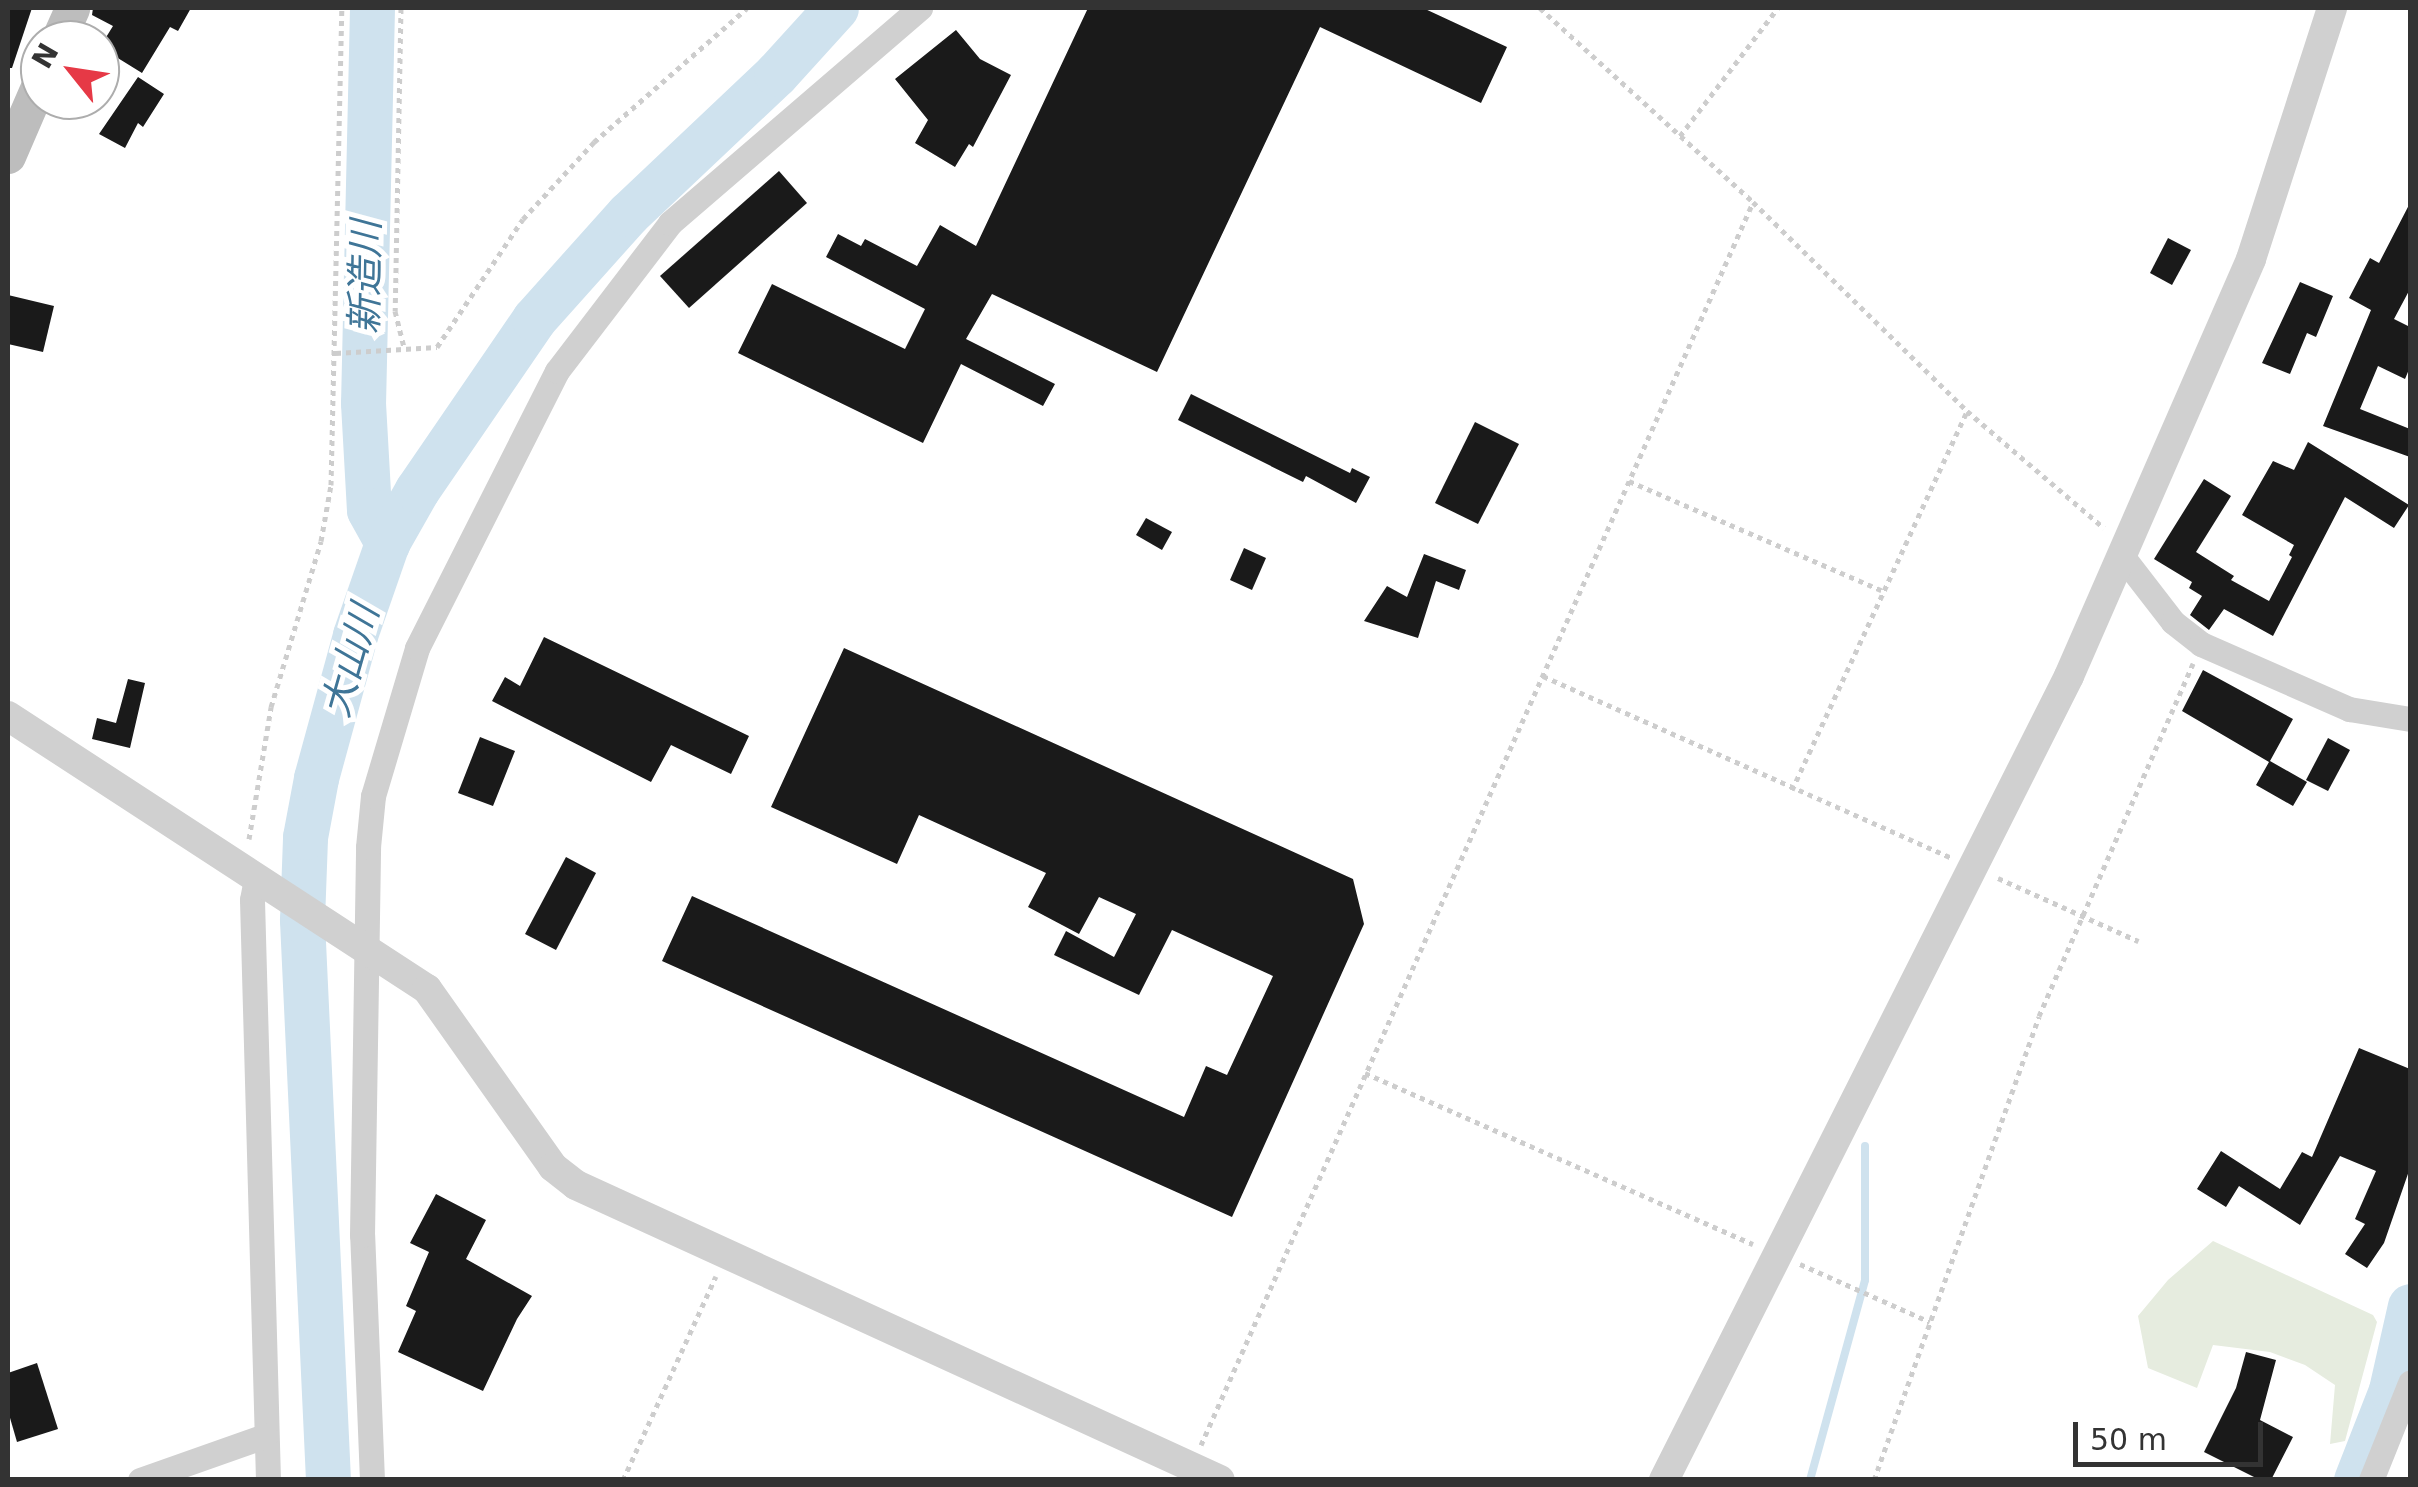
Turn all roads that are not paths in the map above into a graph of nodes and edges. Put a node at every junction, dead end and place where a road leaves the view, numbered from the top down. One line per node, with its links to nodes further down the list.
1 (920, 8): 9 (street)
2 (2332, 8): 5 (street)
3 (24, 120): 4 (main road)
4 (8, 156)
5 (2122, 556): 7 (street); 16 (street)
6 (8, 716): 8 (street)
7 (2410, 720)
8 (250, 874): 9 (street); 11 (street)
9 (366, 947): 14 (street); 15 (street)
10 (2410, 1383): 17 (street)
11 (264, 1436): 12 (street); 13 (street)
12 (140, 1480)
13 (268, 1480)
14 (372, 1480)
15 (1220, 1480)
16 (1664, 1480)
17 (2371, 1480)

